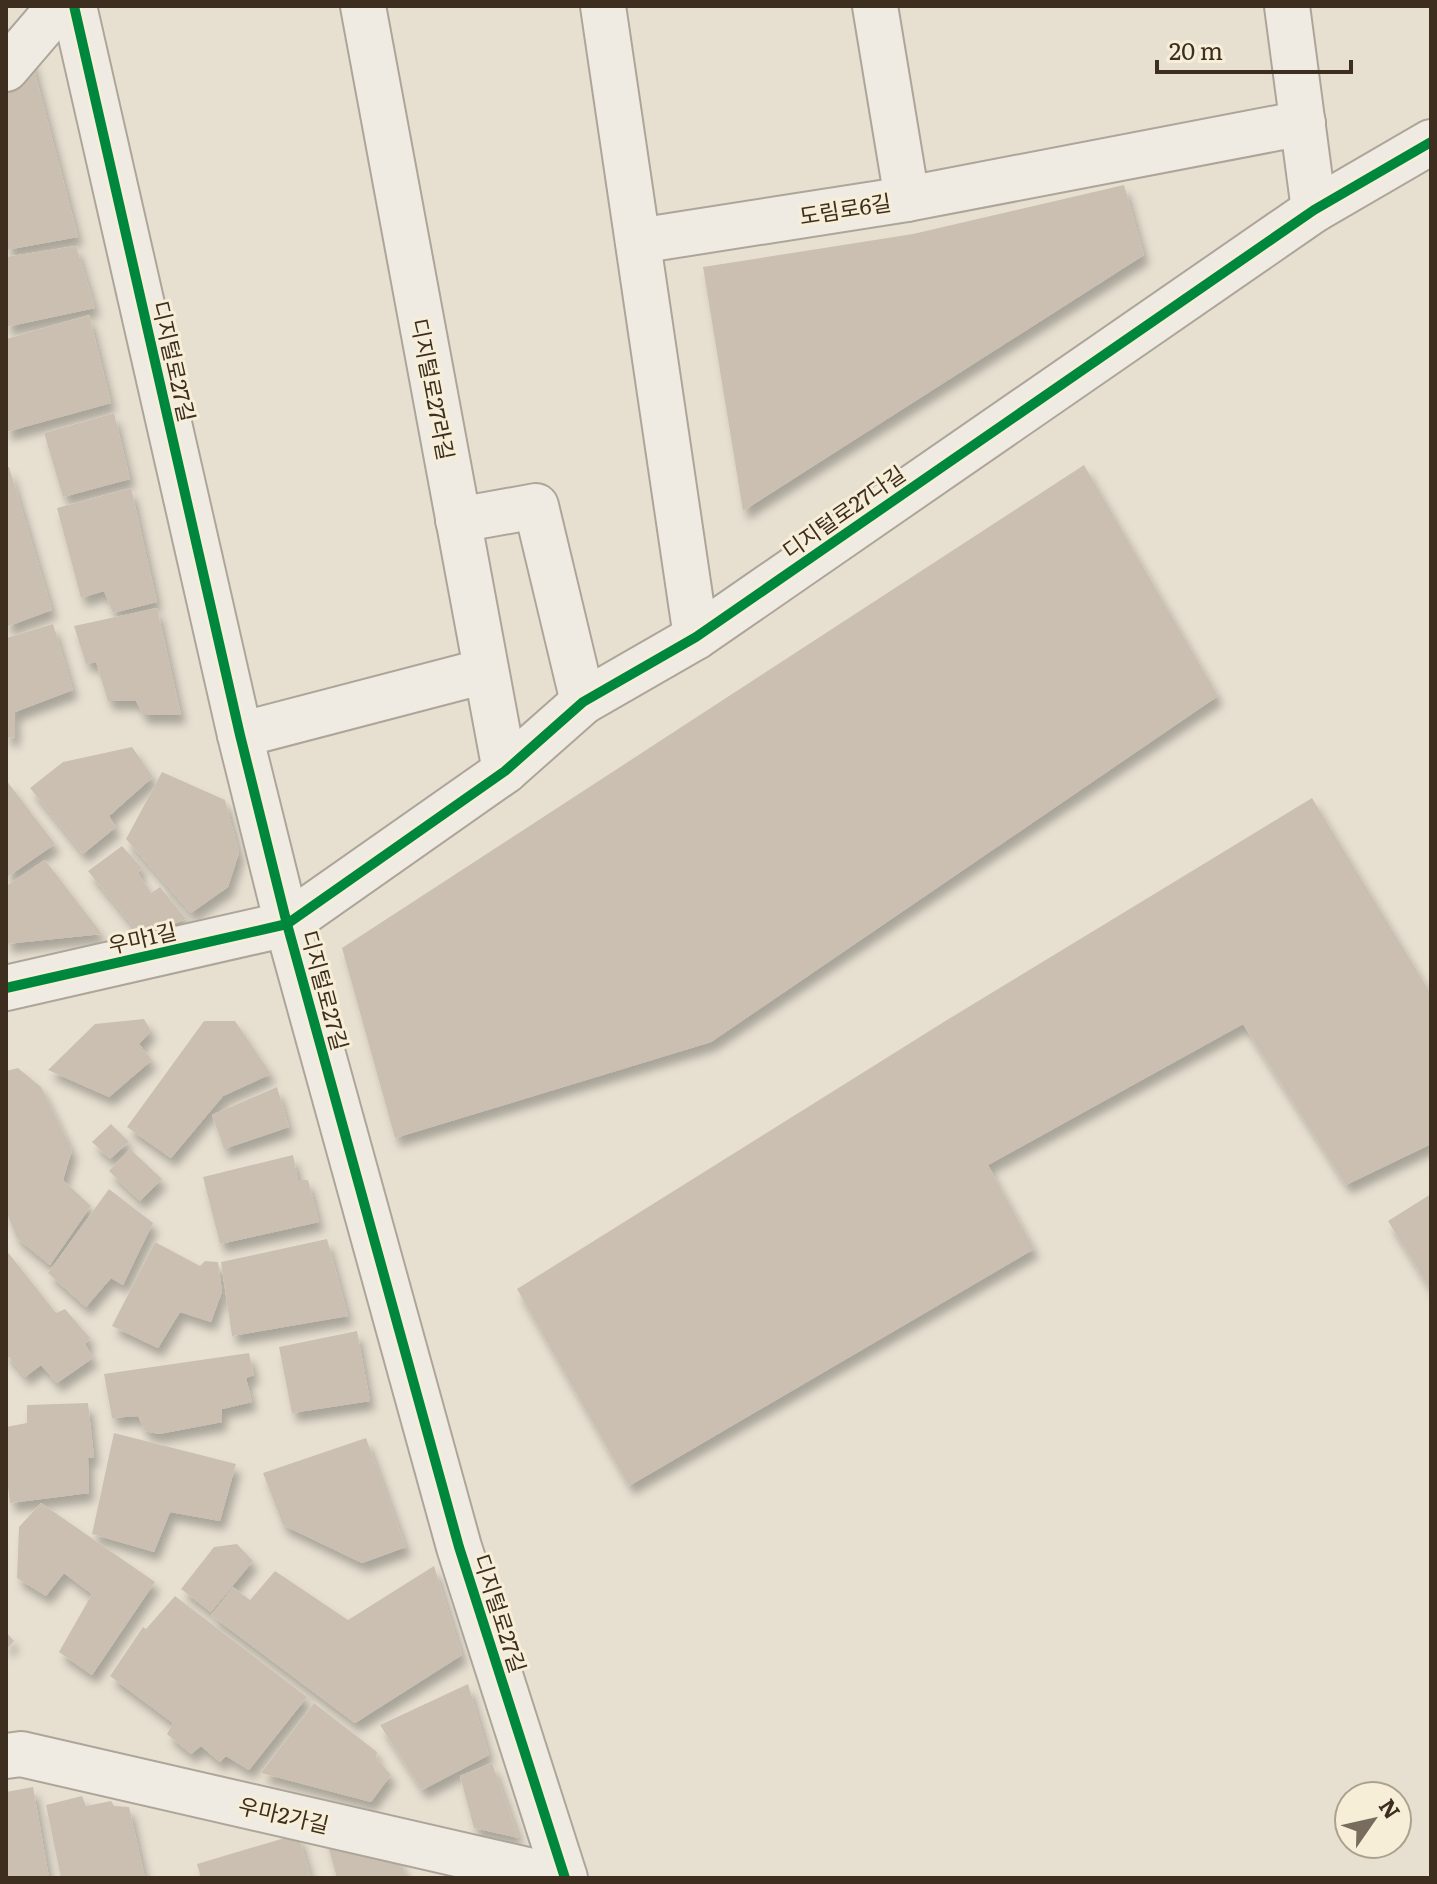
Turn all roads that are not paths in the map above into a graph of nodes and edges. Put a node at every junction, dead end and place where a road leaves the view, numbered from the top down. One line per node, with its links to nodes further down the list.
1 (60, 6): 7 (street)
2 (74, 6): 17 (street, 디지털로27길)
3 (363, 6): 13 (street, 디지털로27라길)
4 (603, 6): 12 (street)
5 (875, 6): 10 (street, 도림로6길)
6 (1287, 6): 8 (street)
7 (6, 69)
8 (1303, 123): 10 (street); 11 (street)
9 (1431, 142): 11 (street, 디지털로27다길)
10 (907, 199): 12 (street, 도림로6길)
11 (1314, 210): 14 (street, 디지털로27다길)
12 (638, 241): 14 (street)
13 (458, 520): 15 (street, 디지털로27라길); 16 (street)
14 (696, 637): 16 (street, 디지털로27다길)
15 (485, 671): 17 (street); 18 (street, 디지털로27라길)
16 (583, 702): 18 (street, 디지털로27다길)
17 (240, 735): 19 (street, 디지털로27길)
18 (505, 771): 19 (street, 디지털로27다길)
19 (287, 924): 20 (street, 우마1길); 22 (street, 디지털로27길)
20 (6, 988)
21 (6, 1756): 22 (street, 우마2가길)
22 (564, 1878)

